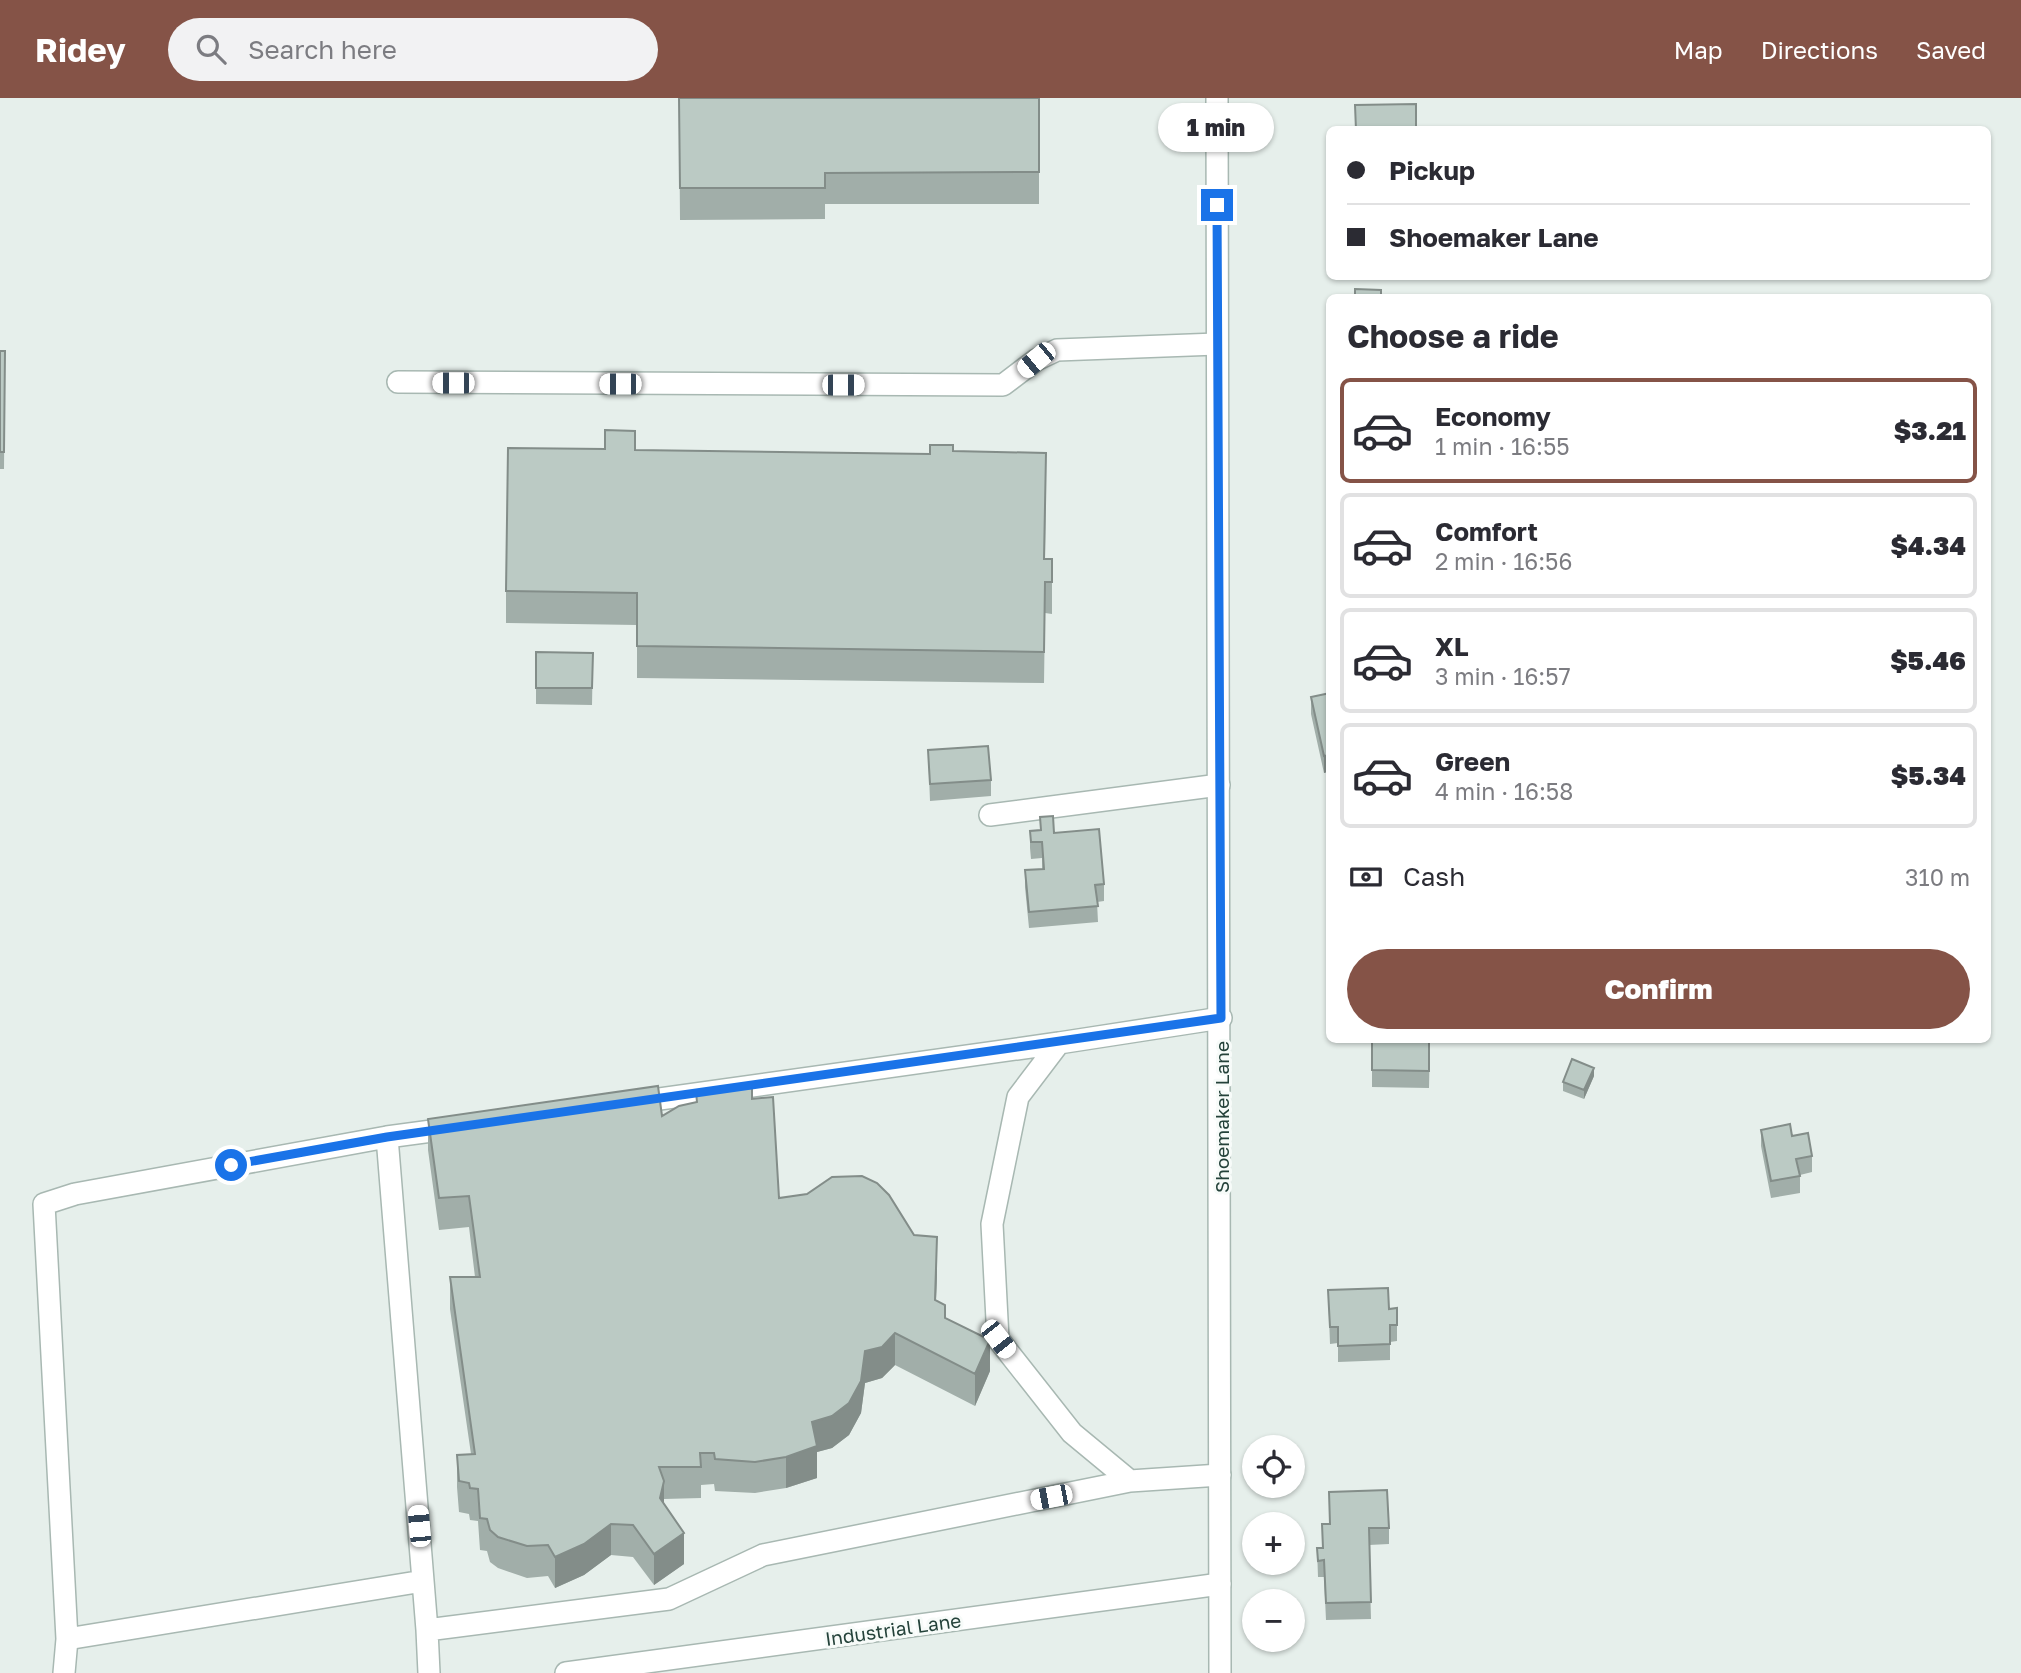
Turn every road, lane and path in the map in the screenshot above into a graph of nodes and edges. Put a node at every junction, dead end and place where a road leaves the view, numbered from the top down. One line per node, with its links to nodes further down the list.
1 (1217, 98): 2 (street, Shoemaker Lane)
2 (1217, 344): 3 (street); 4 (street, Shoemaker Lane)
3 (398, 382)
4 (1219, 785): 5 (street); 6 (street, Shoemaker Lane)
5 (990, 814)
6 (1221, 1018): 7 (street); 11 (street, Shoemaker Lane)
7 (1059, 1042): 8 (street); 12 (street)
8 (606, 1106)
9 (469, 1125): 10 (street)
10 (387, 1137): 13 (street); 16 (street)
11 (1220, 1475): 12 (street); 14 (street, Shoemaker Lane)
12 (1130, 1481): 15 (street)
13 (423, 1581): 15 (street); 16 (street)
14 (1220, 1584): 19 (street, Industrial Lane); 20 (street, Shoemaker Lane)
15 (427, 1630): 18 (street)
16 (68, 1639): 17 (street)
17 (64, 1673)
18 (429, 1673)
19 (566, 1673)
20 (1220, 1673)

